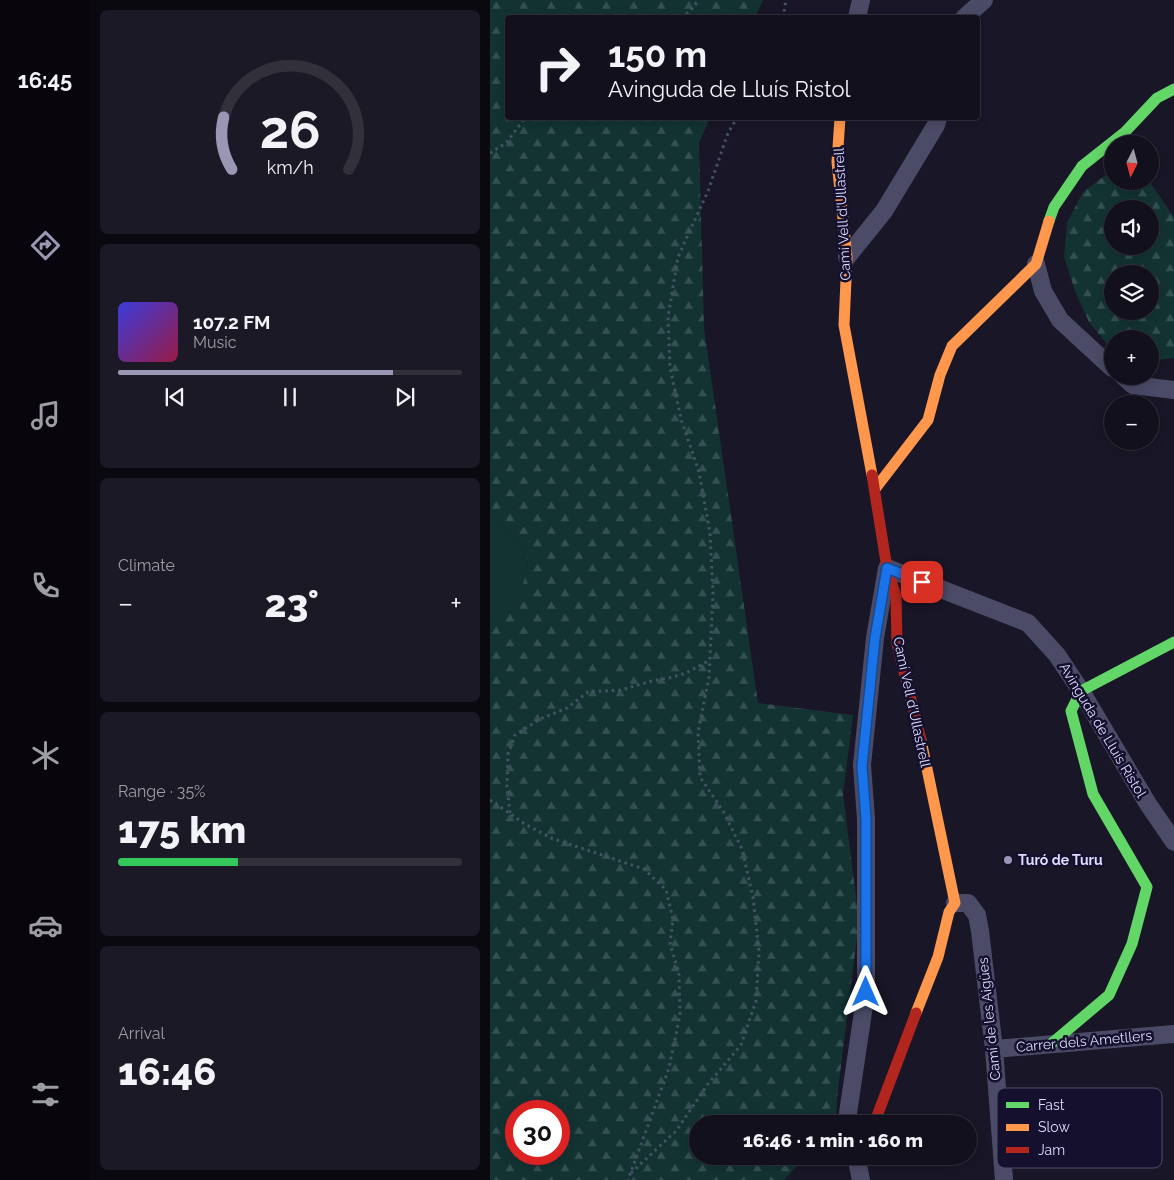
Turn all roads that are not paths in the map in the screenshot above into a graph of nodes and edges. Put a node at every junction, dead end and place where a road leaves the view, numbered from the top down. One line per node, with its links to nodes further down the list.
1 (861, 0): 3 (street)
2 (984, 0): 4 (street)
3 (857, 15)
4 (967, 15)
5 (1174, 89): 9 (street)
6 (840, 120): 8 (street, Camí Vell d'Ullastrell)
7 (938, 120): 8 (street)
8 (847, 257): 13 (street, Camí Vell d'Ullastrell)
9 (1036, 264): 10 (street); 13 (street)
10 (1104, 361)
11 (1133, 385): 12 (street)
12 (1174, 390)
13 (875, 489): 14 (street, Camí Vell d'Ullastrell)
14 (887, 568): 16 (street, Avinguda de Lluís Ristol); 18 (street, Camí Vell d'Ullastrell); 23 (street)
15 (1174, 642): 16 (street)
16 (1081, 691): 17 (street, Avinguda de Lluís Ristol); 20 (street)
17 (1174, 842)
18 (955, 903): 21 (street, Camí de les Aigües); 24 (street)
19 (1174, 1034): 20 (street, Carrer dels Ametllers)
20 (1051, 1044): 21 (street, Carrer dels Ametllers)
21 (994, 1048): 22 (street, Camí de les Aigües)
22 (997, 1088)
23 (848, 1115)
24 (877, 1115)

